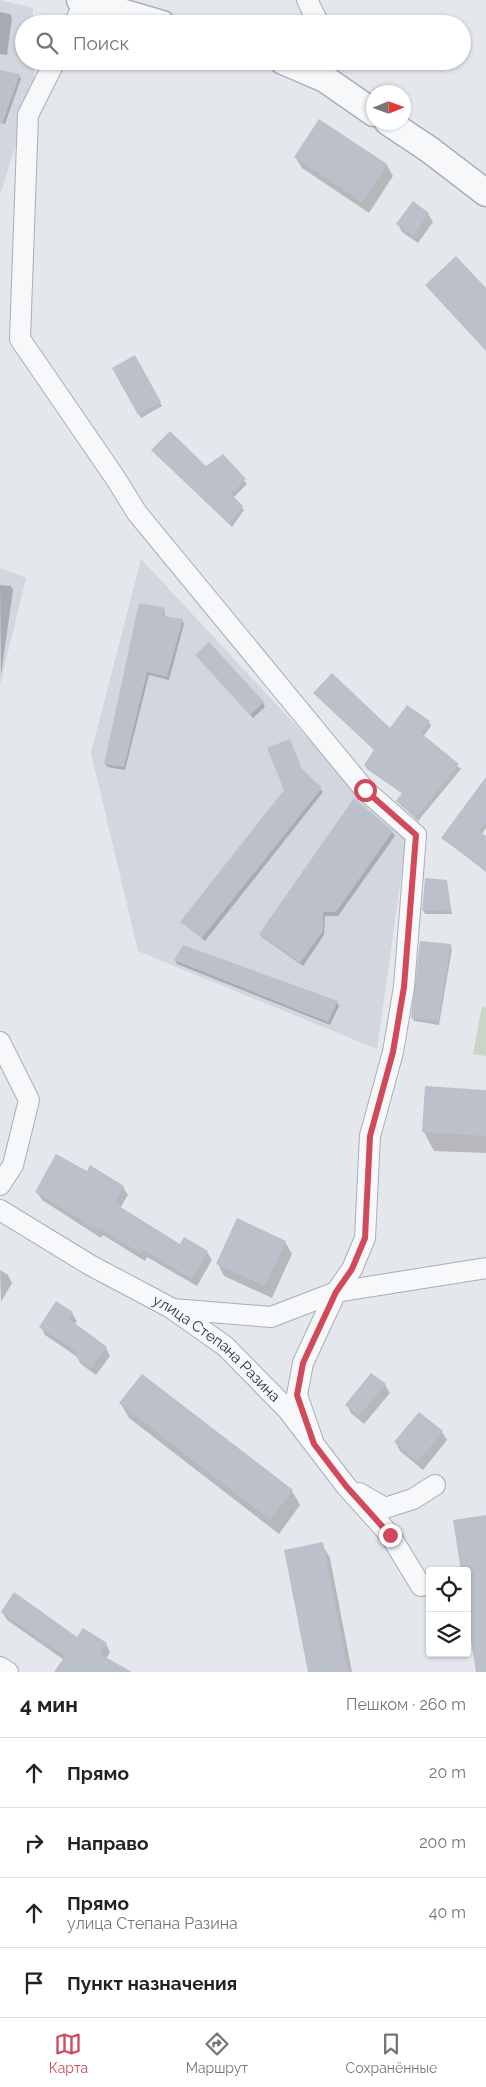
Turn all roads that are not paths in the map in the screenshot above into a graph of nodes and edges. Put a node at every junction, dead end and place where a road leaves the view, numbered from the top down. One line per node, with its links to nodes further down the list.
1 (307, 0): 4 (street)
2 (80, 8): 3 (street)
3 (116, 15)
4 (314, 15)
5 (50, 70): 14 (street)
6 (324, 70): 7 (street)
7 (366, 106)
8 (400, 130): 9 (street)
9 (486, 193)
10 (0, 1042): 11 (street)
11 (0, 1185)
12 (0, 1210): 15 (street, улица Степана Разина)
13 (486, 1268): 14 (street)
14 (336, 1292): 15 (street); 16 (street)
15 (171, 1308): 16 (street, улица Степана Разина)
16 (314, 1444): 18 (street, улица Степана Разина)
17 (435, 1485): 18 (street)
18 (346, 1486): 19 (street, улица Степана Разина)
19 (421, 1586)
20 (0, 1666): 21 (street)
21 (8, 1672)

